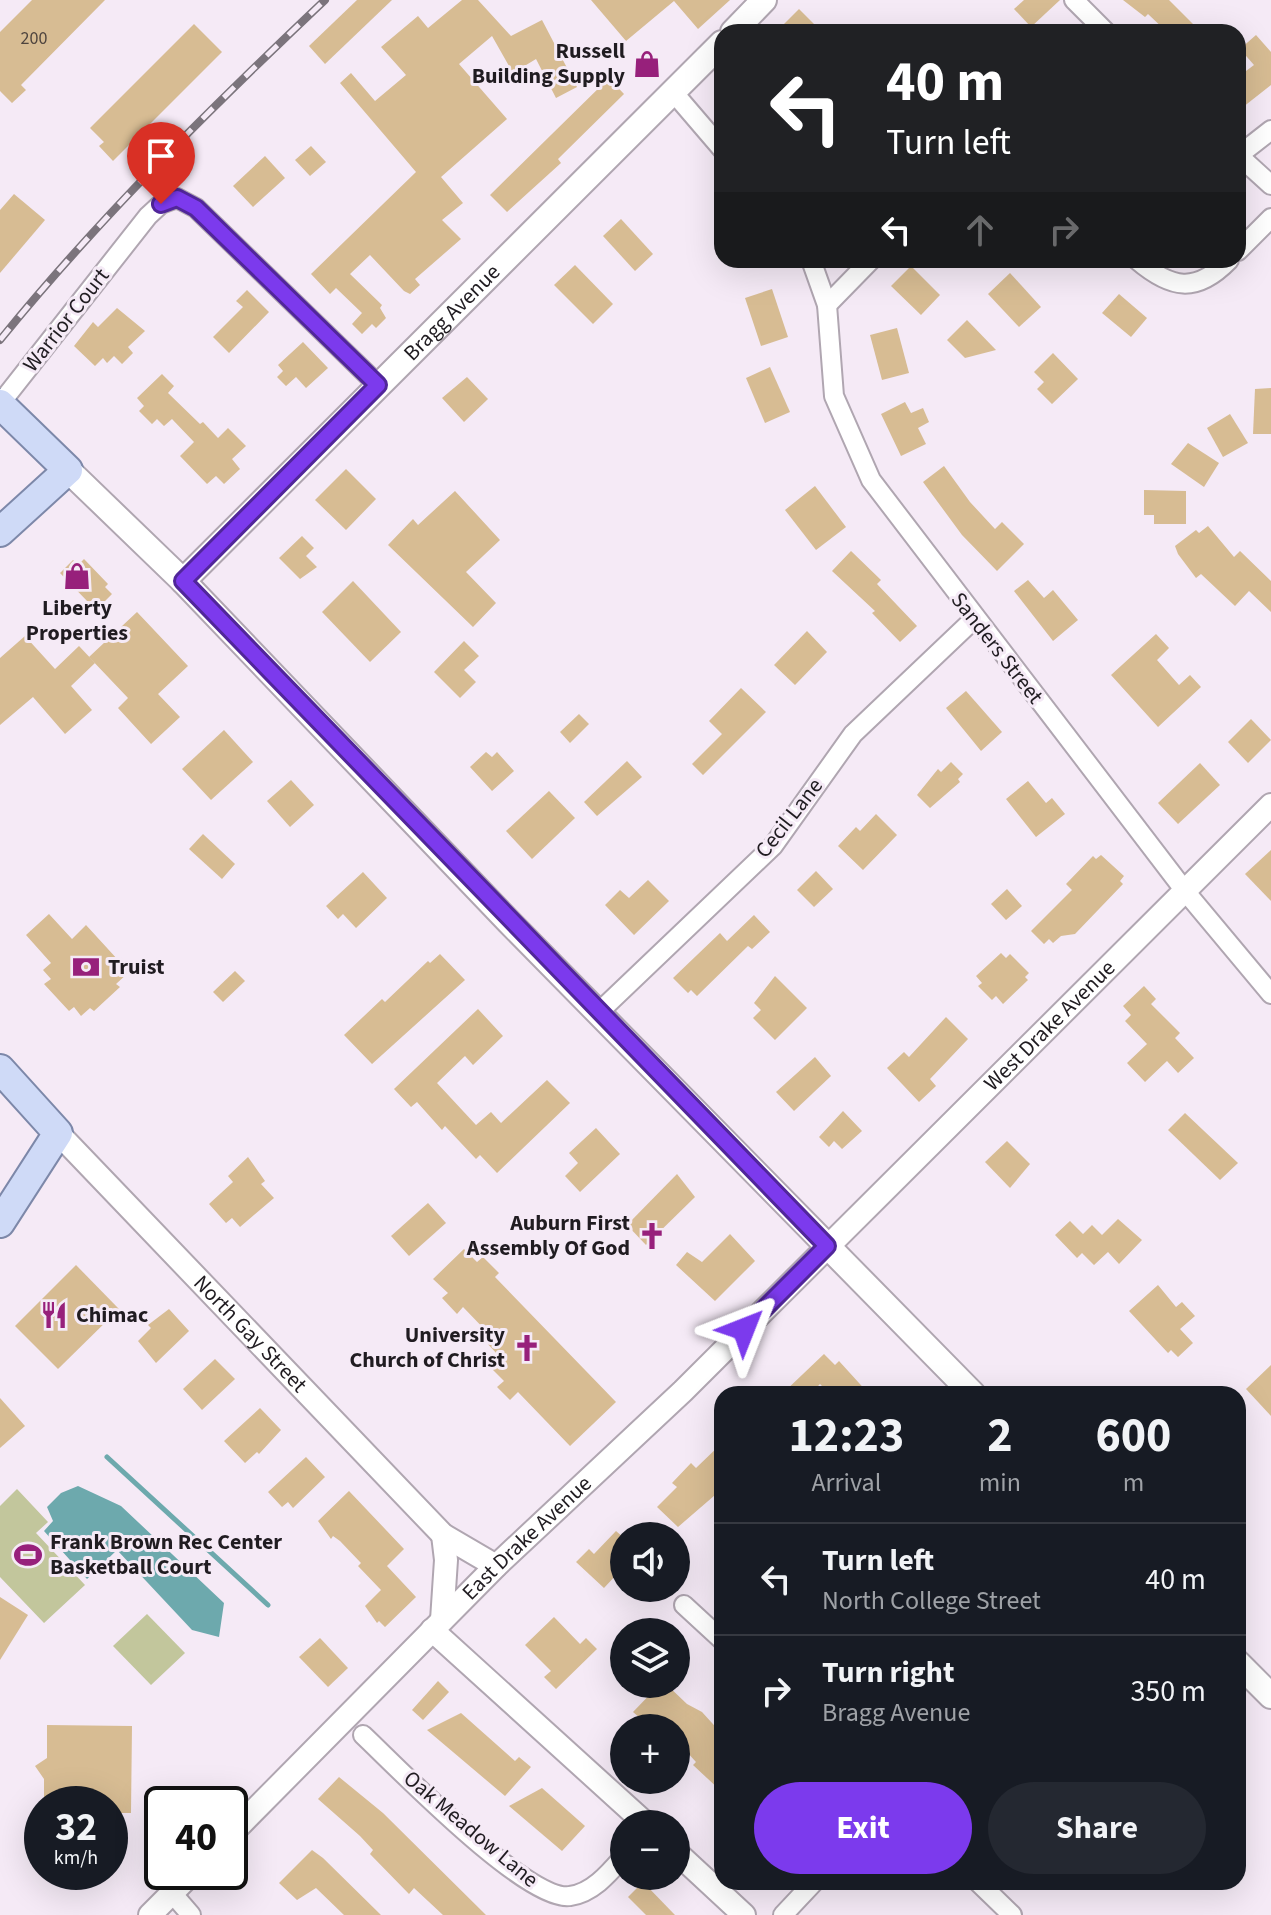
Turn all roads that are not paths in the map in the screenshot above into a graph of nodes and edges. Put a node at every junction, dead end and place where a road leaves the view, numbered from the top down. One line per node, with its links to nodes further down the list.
1 (764, 0): 3 (main road)
2 (1074, 0): 4 (street)
3 (741, 24)
4 (1093, 24)
5 (714, 51): 6 (main road, Bragg Avenue)
6 (674, 93): 8 (street); 19 (main road, Bragg Avenue)
7 (1271, 130): 9 (street)
8 (714, 140)
9 (1246, 149)
10 (1246, 162): 11 (street)
11 (1271, 185)
12 (1271, 218): 13 (street)
13 (1246, 243)
14 (814, 268): 18 (street, Sanders Street)
15 (863, 268): 18 (street)
16 (1147, 268): 17 (street)
17 (1221, 268)
18 (827, 305): 24 (street, Sanders Street)
19 (378, 385): 20 (street, Warrior Court); 23 (main road, Bragg Avenue)
20 (0, 404): 21 (main road)
21 (68, 470): 22 (main road); 23 (main road)
22 (0, 532)
23 (183, 581): 28 (main road)
24 (974, 619): 26 (street, Sanders Street); 28 (street, Cecil Lane)
25 (1271, 805): 26 (street, West Drake Avenue)
26 (1185, 891): 27 (street, Sanders Street); 32 (street, West Drake Avenue)
27 (1271, 994)
28 (598, 1013): 32 (main road)
29 (0, 1069): 30 (main road, North Gay Street)
30 (58, 1133): 31 (main road); 34 (street, North Gay Street)
31 (0, 1223)
32 (827, 1246): 33 (main road); 35 (street, East Drake Avenue)
33 (965, 1386)
34 (443, 1535): 35 (street, North Gay Street); 37 (street)
35 (496, 1566): 37 (street, East Drake Avenue)
36 (684, 1605): 38 (street)
37 (437, 1625): 42 (street); 43 (street, East Drake Avenue)
38 (714, 1633)
39 (1246, 1671): 40 (main road)
40 (1271, 1696)
41 (363, 1735): 45 (street, Oak Meadow Lane)
42 (631, 1810)
43 (248, 1817)
44 (690, 1865): 46 (street)
45 (610, 1870)
46 (714, 1887)
47 (175, 1890): 51 (street)
48 (717, 1890): 54 (street)
49 (806, 1890): 55 (street)
50 (986, 1890): 56 (street)
51 (172, 1893): 52 (street); 53 (street)
52 (150, 1915)
53 (191, 1915)
54 (744, 1915)
55 (783, 1915)
56 (1012, 1915)

